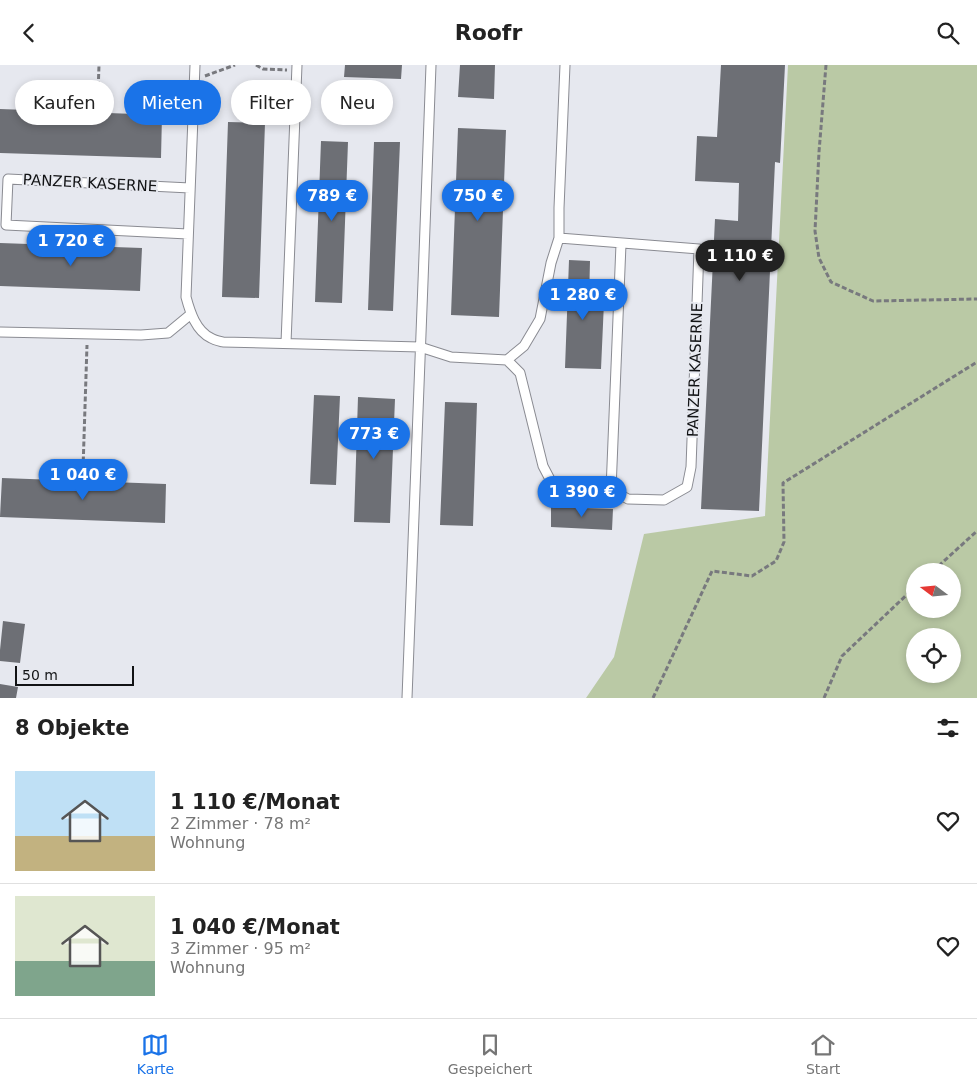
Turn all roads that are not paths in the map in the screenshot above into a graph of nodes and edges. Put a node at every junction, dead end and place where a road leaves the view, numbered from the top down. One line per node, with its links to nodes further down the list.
1 (195, 65): 5 (lane)
2 (431, 65): 12 (lane)
3 (565, 65): 7 (lane)
4 (297, 68): 11 (lane)
5 (190, 188): 6 (lane); 6 (lane, PANZER KASERNE)
6 (188, 234): 9 (lane)
7 (559, 238): 8 (lane, PANZER KASERNE); 13 (lane)
8 (621, 244): 14 (lane); 14 (lane, PANZER KASERNE)
9 (191, 314): 10 (lane); 11 (lane)
10 (0, 332)
11 (286, 343): 12 (lane)
12 (420, 347): 13 (lane); 15 (lane)
13 (507, 360): 14 (lane, PANZER KASERNE)
14 (611, 490)
15 (407, 698)

